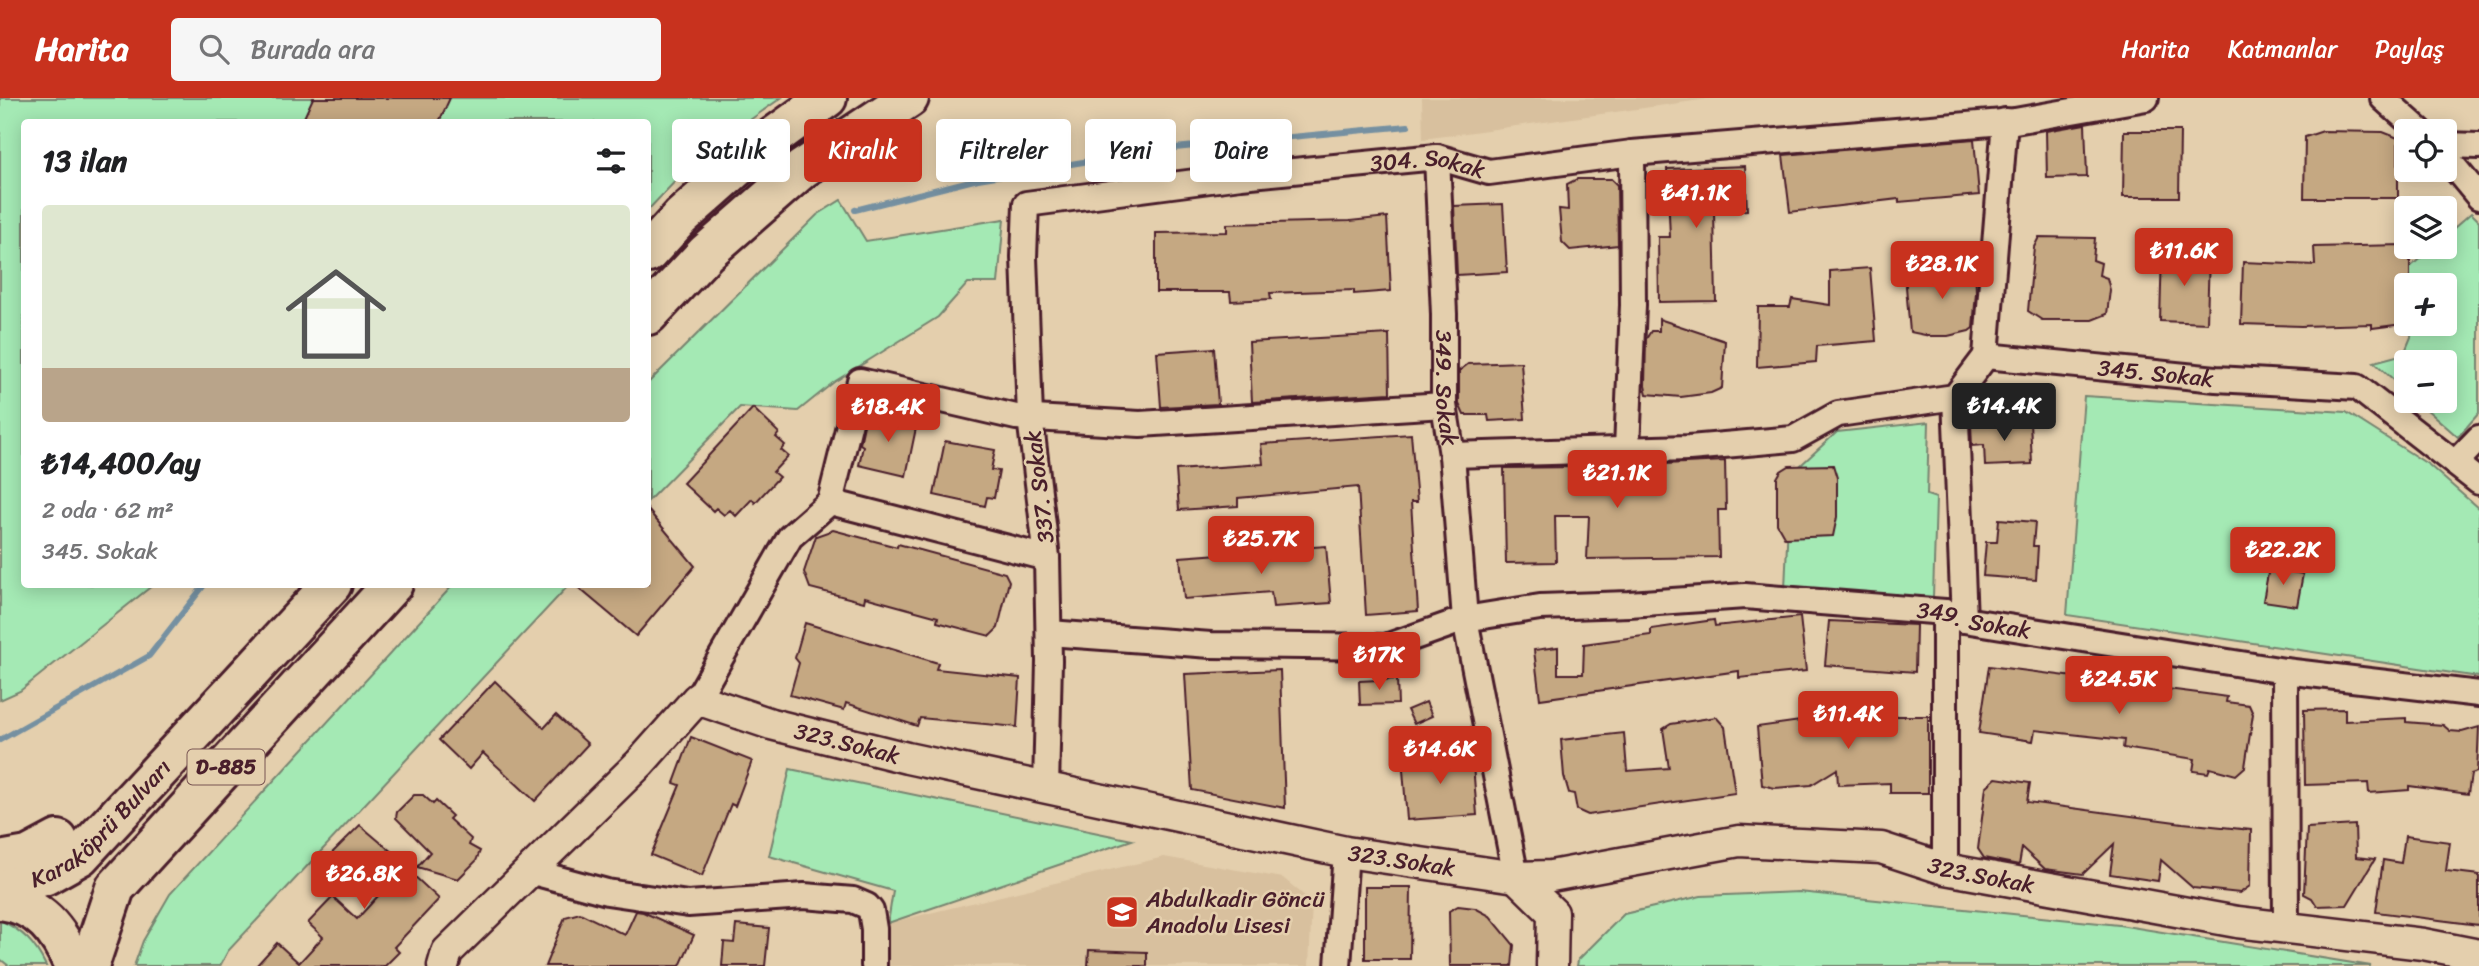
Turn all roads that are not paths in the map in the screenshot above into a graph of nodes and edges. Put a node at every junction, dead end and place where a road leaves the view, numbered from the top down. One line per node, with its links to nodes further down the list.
1 (827, 98): 14 (highway)
2 (909, 98): 15 (highway)
3 (2146, 98): 6 (street, 304. Sokak)
4 (2383, 98): 5 (street)
5 (2407, 119)
6 (2004, 121): 9 (street, 304. Sokak); 16 (street)
7 (2457, 145): 8 (street)
8 (2479, 146)
9 (1632, 153): 10 (street, 304. Sokak); 21 (street)
10 (1437, 157): 13 (street, 304. Sokak); 18 (street, 349. Sokak)
11 (2457, 170): 12 (street)
12 (2479, 197)
13 (1044, 202): 19 (street, 337. Sokak)
14 (651, 250)
15 (651, 312)
16 (1986, 356): 17 (street); 23 (street, 345. Sokak)
17 (1955, 397): 21 (street); 29 (street)
18 (1444, 405): 19 (street); 22 (street, 349. Sokak)
19 (1031, 417): 25 (street); 26 (street, 337. Sokak)
20 (2479, 438): 23 (street)
21 (1627, 449): 22 (street)
22 (1452, 455): 30 (street, 349. Sokak)
23 (2455, 463): 24 (street, 345. Sokak)
24 (2479, 482)
25 (831, 502): 26 (street); 34 (street)
26 (1047, 558): 31 (street, 337. Sokak)
27 (328, 588): 36 (highway, Karaköprü Bulvarı / D-885)
28 (389, 588): 47 (highway, D-885)
29 (1955, 615): 30 (street, 349. Sokak); 32 (street, 349. Sokak); 39 (street)
30 (1465, 619): 31 (street); 41 (street, 349. Sokak)
31 (1049, 633): 35 (street, 337. Sokak)
32 (2285, 671): 33 (street, 349. Sokak); 44 (street)
33 (2479, 694)
34 (697, 699): 35 (street, 323.Sokak); 40 (street)
35 (1046, 788): 37 (street, 323.Sokak)
36 (136, 796): 38 (highway); 42 (highway, Karaköprü Bulvarı / D-885)
37 (1346, 852): 41 (street, 323.Sokak); 50 (street)
38 (0, 861)
39 (1945, 869): 41 (street, 323.Sokak); 44 (street, 323.Sokak)
40 (529, 871): 48 (street); 49 (street)
41 (1516, 877): 51 (street)
42 (0, 891)
43 (0, 900): 46 (highway)
44 (2286, 929): 45 (street, 323.Sokak)
45 (2479, 955)
46 (74, 966)
47 (89, 966)
48 (443, 966)
49 (874, 966)
50 (1338, 966)
51 (1552, 966)

